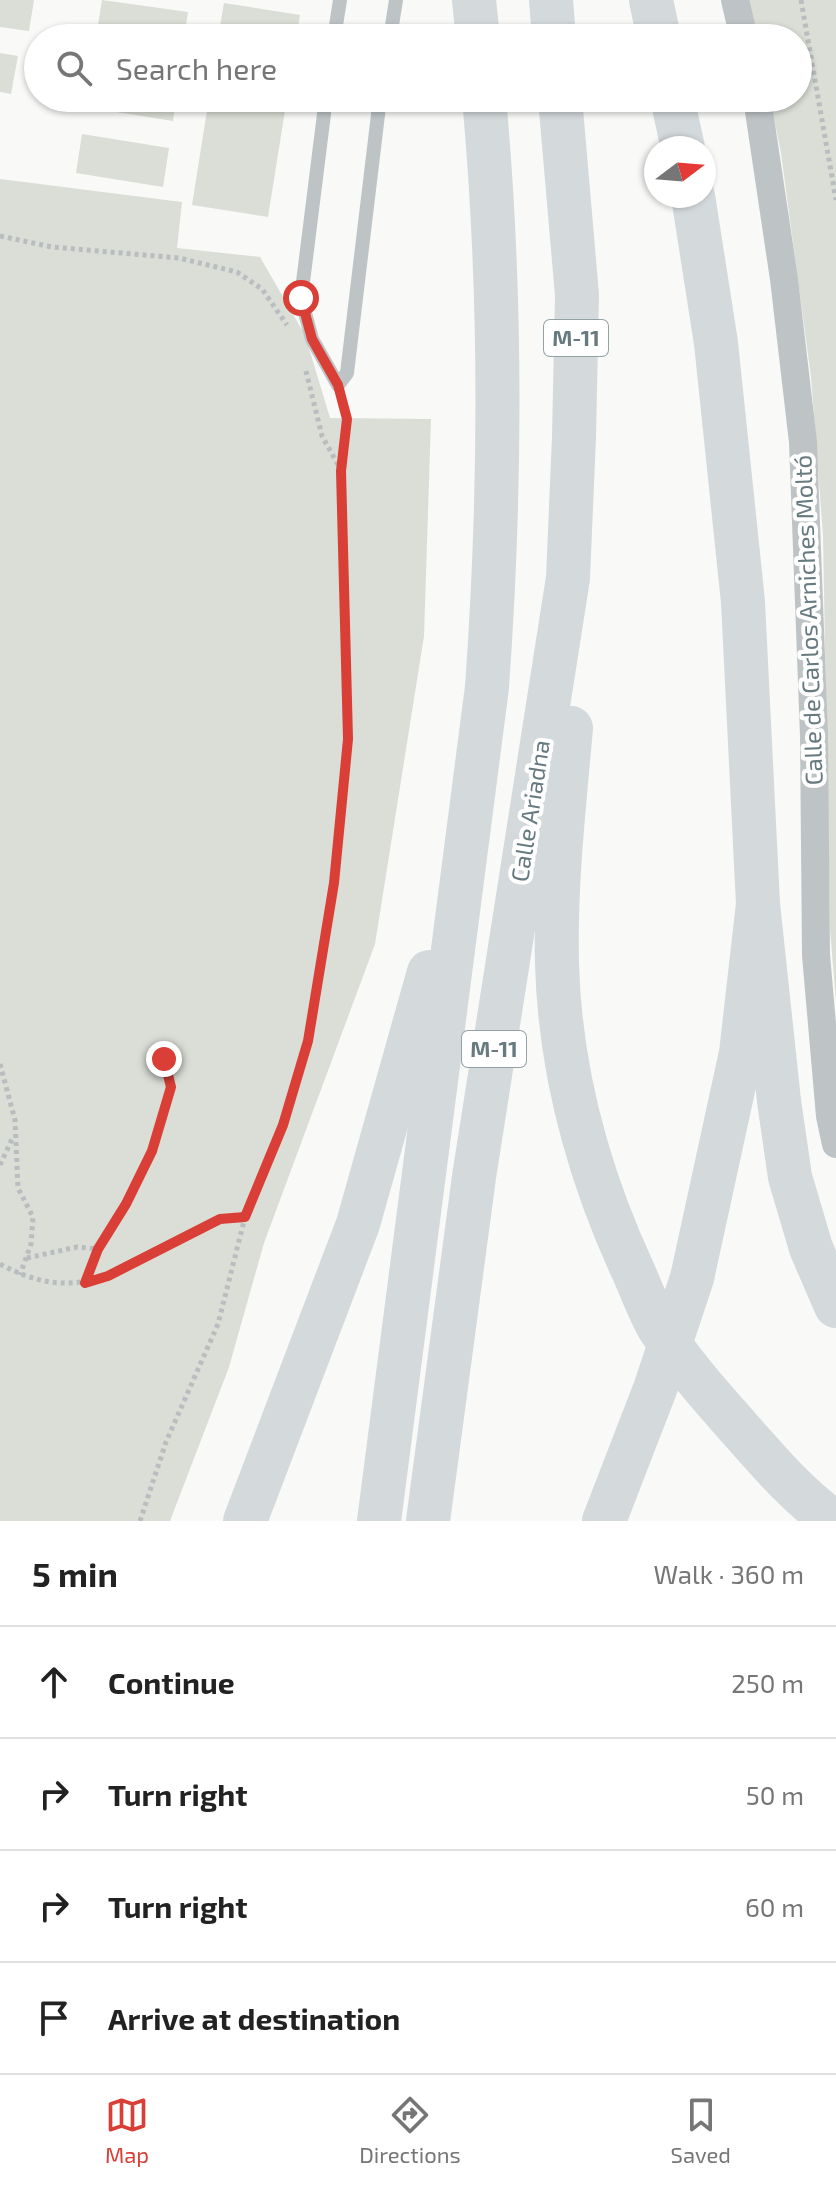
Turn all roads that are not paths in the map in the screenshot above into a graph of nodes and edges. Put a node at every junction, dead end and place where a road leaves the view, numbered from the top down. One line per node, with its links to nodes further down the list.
1 (340, 0): 7 (lane)
2 (396, 0): 8 (lane)
3 (474, 0): 9 (highway)
4 (551, 0): 10 (highway)
5 (651, 0): 11 (highway)
6 (735, 0): 12 (street)
7 (336, 24)
8 (392, 24)
9 (477, 24)
10 (553, 24)
11 (656, 24)
12 (741, 24)
13 (324, 112): 14 (lane)
14 (378, 112)
15 (485, 112): 22 (highway, M-11)
16 (561, 112): 21 (highway, Calle Ariadna / M-11)
17 (675, 112): 19 (highway)
18 (759, 112): 24 (street, Calle de Carlos Arniches Moltó)
19 (680, 136)
20 (695, 208): 23 (highway)
21 (568, 578): 28 (highway, Calle Ariadna / M-11); 30 (highway)
22 (472, 820): 26 (highway); 27 (highway, M-11)
23 (758, 904): 25 (highway); 29 (highway)
24 (836, 1144)
25 (836, 1306)
26 (245, 1521)
27 (379, 1521)
28 (428, 1521)
29 (604, 1521)
30 (833, 1521)

